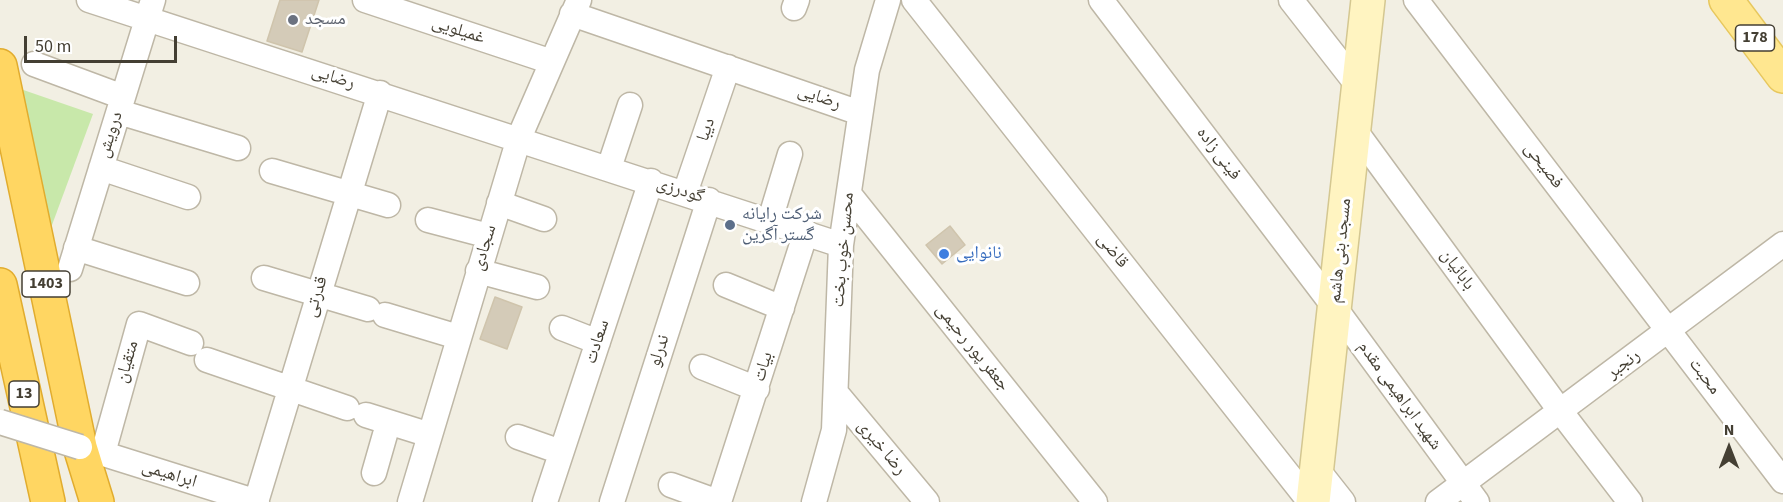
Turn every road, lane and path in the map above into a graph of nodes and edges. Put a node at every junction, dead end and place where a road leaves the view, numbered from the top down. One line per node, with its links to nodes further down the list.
1 (89, 0): 11 (street, رضایی)
2 (365, 0): 12 (street, غمیلویی)
3 (914, 0): 83 (street, قاضی)
4 (1101, 0): 52 (street, فینی زاده)
5 (1291, 0): 17 (street)
6 (1368, 0): 17 (main road, مسجد بنی هاشم)
7 (1416, 0): 54 (street, فصیحی)
8 (1726, 0): 16 (main road, 178)
9 (885, 1): 21 (street, محسن خوب بخت)
10 (576, 7): 12 (street, سجادی); 15 (street, رضایی)
11 (150, 9): 18 (street, رضایی); 19 (street, درویش)
12 (552, 62): 23 (street, سجادی)
13 (34, 64): 19 (street)
14 (0, 66): 66 (highway, 1403)
15 (728, 67): 21 (street, رضایی); 31 (street, دیبا)
16 (1783, 76)
17 (1359, 87): 22 (main road, مسجد بنی هاشم)
18 (380, 93): 23 (street, رضایی); 30 (street, قدرتی)
19 (121, 104): 24 (street); 26 (street, درویش)
20 (630, 105): 27 (street)
21 (860, 113): 32 (street, محسن خوب بخت)
22 (1354, 129): 52 (main road, مسجد بنی هاشم); 61 (street, بابائیان)
23 (519, 138): 27 (street, گودرزی); 35 (street, سجادی)
24 (238, 148)
25 (790, 154): 39 (street)
26 (101, 168): 33 (street); 46 (street, درویش)
27 (609, 168): 29 (street, گودرزی)
28 (272, 171): 30 (street)
29 (651, 181): 31 (street, گودرزی); 56 (street, سعادت)
30 (350, 193): 36 (street); 50 (street, قدرتی)
31 (685, 193): 34 (street, گودرزی)
32 (849, 194): 43 (street, محسن خوب بخت); 82 (street, جعفر پور رحیمی)
33 (188, 197)
34 (709, 200): 39 (street, گودرزی); 78 (street, ندرلو)
35 (499, 203): 37 (street); 41 (street, سجادی)
36 (388, 205)
37 (544, 219)
38 (428, 220): 41 (street)
39 (770, 220): 40 (street, گودرزی)
40 (806, 232): 43 (street, گودرزی); 51 (street, بیات)
41 (489, 236): 44 (street, سجادی)
42 (1783, 244): 54 (street, رنجبر)
43 (841, 245): 60 (street, محسن خوب بخت)
44 (478, 271): 49 (street); 55 (street, سجادی)
45 (264, 278): 50 (street)
46 (187, 283)
47 (0, 285): 74 (highway, 13)
48 (726, 285): 51 (street)
49 (537, 287)
50 (318, 296): 55 (street); 58 (street, قدرتی)
51 (782, 308): 59 (street, بیات)
52 (1335, 308): 68 (main road, مسجد بنی هاشم); 72 (street, شهید ابراهیمی مقدم)
53 (562, 328): 56 (street)
54 (1669, 331): 61 (street, رنجبر); 70 (street, محبت)
55 (458, 338): 64 (street, سجادی)
56 (598, 342): 67 (street, سعادت)
57 (702, 367): 59 (street)
58 (289, 388): 63 (street); 66 (street, متقیان); 73 (street, قدرتی)
59 (757, 389): 79 (street, بیات)
60 (836, 393): 80 (street, محسن خوب بخت); 81 (street, رضا خیری)
61 (1561, 412): 72 (street, رنجبر); 86 (street, بابائیان)
62 (0, 422): 66 (street, ابراهیمی, bridge)
63 (388, 424): 64 (street); 69 (street)
64 (430, 435): 76 (street, سجادی)
65 (518, 437): 67 (street)
66 (91, 450): 73 (street, ابراهیمی); 75 (highway, 1403)
67 (561, 452): 77 (street, سعادت)
68 (1317, 469): 83 (main road, مسجد بنی هاشم); 84 (street)
69 (374, 473)
70 (1783, 481)
71 (670, 485): 79 (street)
72 (1471, 493): 85 (street, رنجبر)
73 (246, 500)
74 (48, 502)
75 (97, 502)
76 (410, 502)
77 (544, 502)
78 (612, 502)
79 (719, 502)
80 (814, 502)
81 (927, 502)
82 (1095, 502)
83 (1312, 502)
84 (1343, 502)
85 (1438, 502)
86 (1630, 502)

